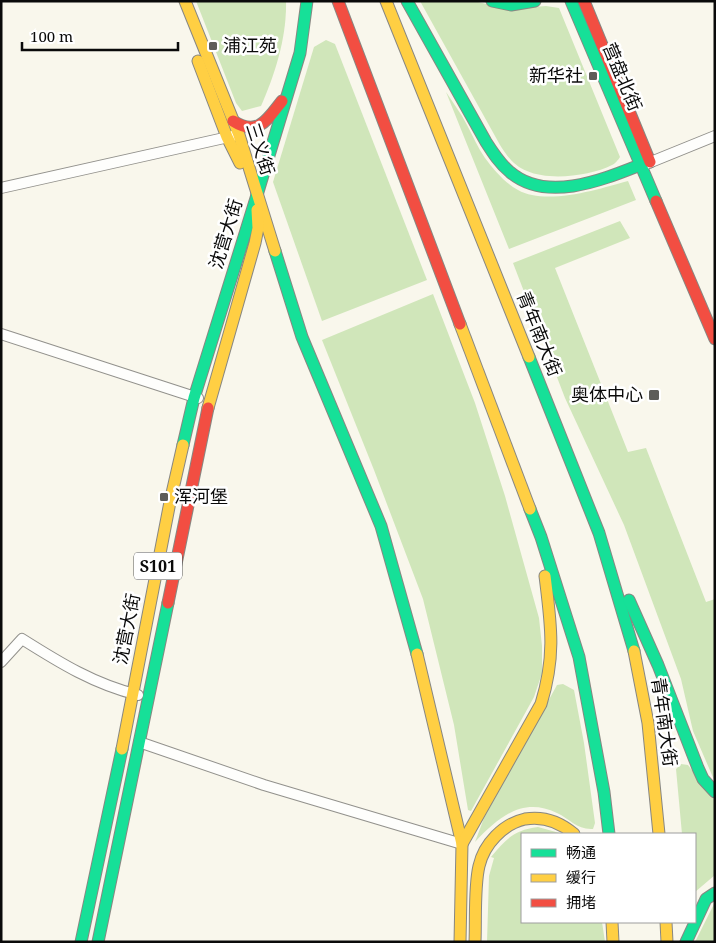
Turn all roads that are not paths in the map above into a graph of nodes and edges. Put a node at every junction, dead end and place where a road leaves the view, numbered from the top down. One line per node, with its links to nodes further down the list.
1 (175, 1): 13 (main road, 三义街)
2 (185, 1): 12 (main road, 三义街)
3 (307, 1): 11 (main road)
4 (338, 1): 23 (main road)
5 (386, 1): 22 (main road, 青年南大街)
6 (407, 1): 15 (main road)
7 (492, 1): 8 (main road)
8 (534, 1)
9 (571, 1): 15 (main road, 营盘北街)
10 (584, 1): 15 (main road, 营盘北街)
11 (289, 92): 12 (main road); 17 (main road)
12 (233, 121): 13 (main road, 三义街)
13 (233, 136): 16 (street); 17 (main road, 三义街)
14 (715, 136): 15 (street)
15 (645, 164): 19 (main road)
16 (1, 188)
17 (257, 195): 20 (main road, 沈营大街 / S101); 21 (main road, 沈营大街 / S101); 32 (main road)
18 (1, 334): 20 (street)
19 (715, 340)
20 (194, 398): 21 (street); 25 (main road, 沈营大街 / S101)
21 (210, 400): 26 (main road, 沈营大街 / S101)
22 (599, 533): 28 (main road); 31 (main road, 青年南大街)
23 (542, 537): 30 (main road); 32 (main road)
24 (1, 662): 25 (street)
25 (132, 693): 26 (street); 39 (main road, 沈营大街 / S101)
26 (148, 697): 27 (main road, 沈营大街 / S101)
27 (139, 742): 32 (street); 40 (main road, 沈营大街 / S101)
28 (715, 792)
29 (573, 833): 42 (main road)
30 (609, 833)
31 (659, 833)
32 (462, 844): 41 (main road)
33 (715, 893): 34 (main road)
34 (696, 920)
35 (611, 923): 38 (main road)
36 (666, 923): 43 (main road)
37 (695, 923): 44 (main road)
38 (613, 939)
39 (81, 942)
40 (98, 942)
41 (460, 942)
42 (475, 942)
43 (666, 942)
44 (686, 942)

